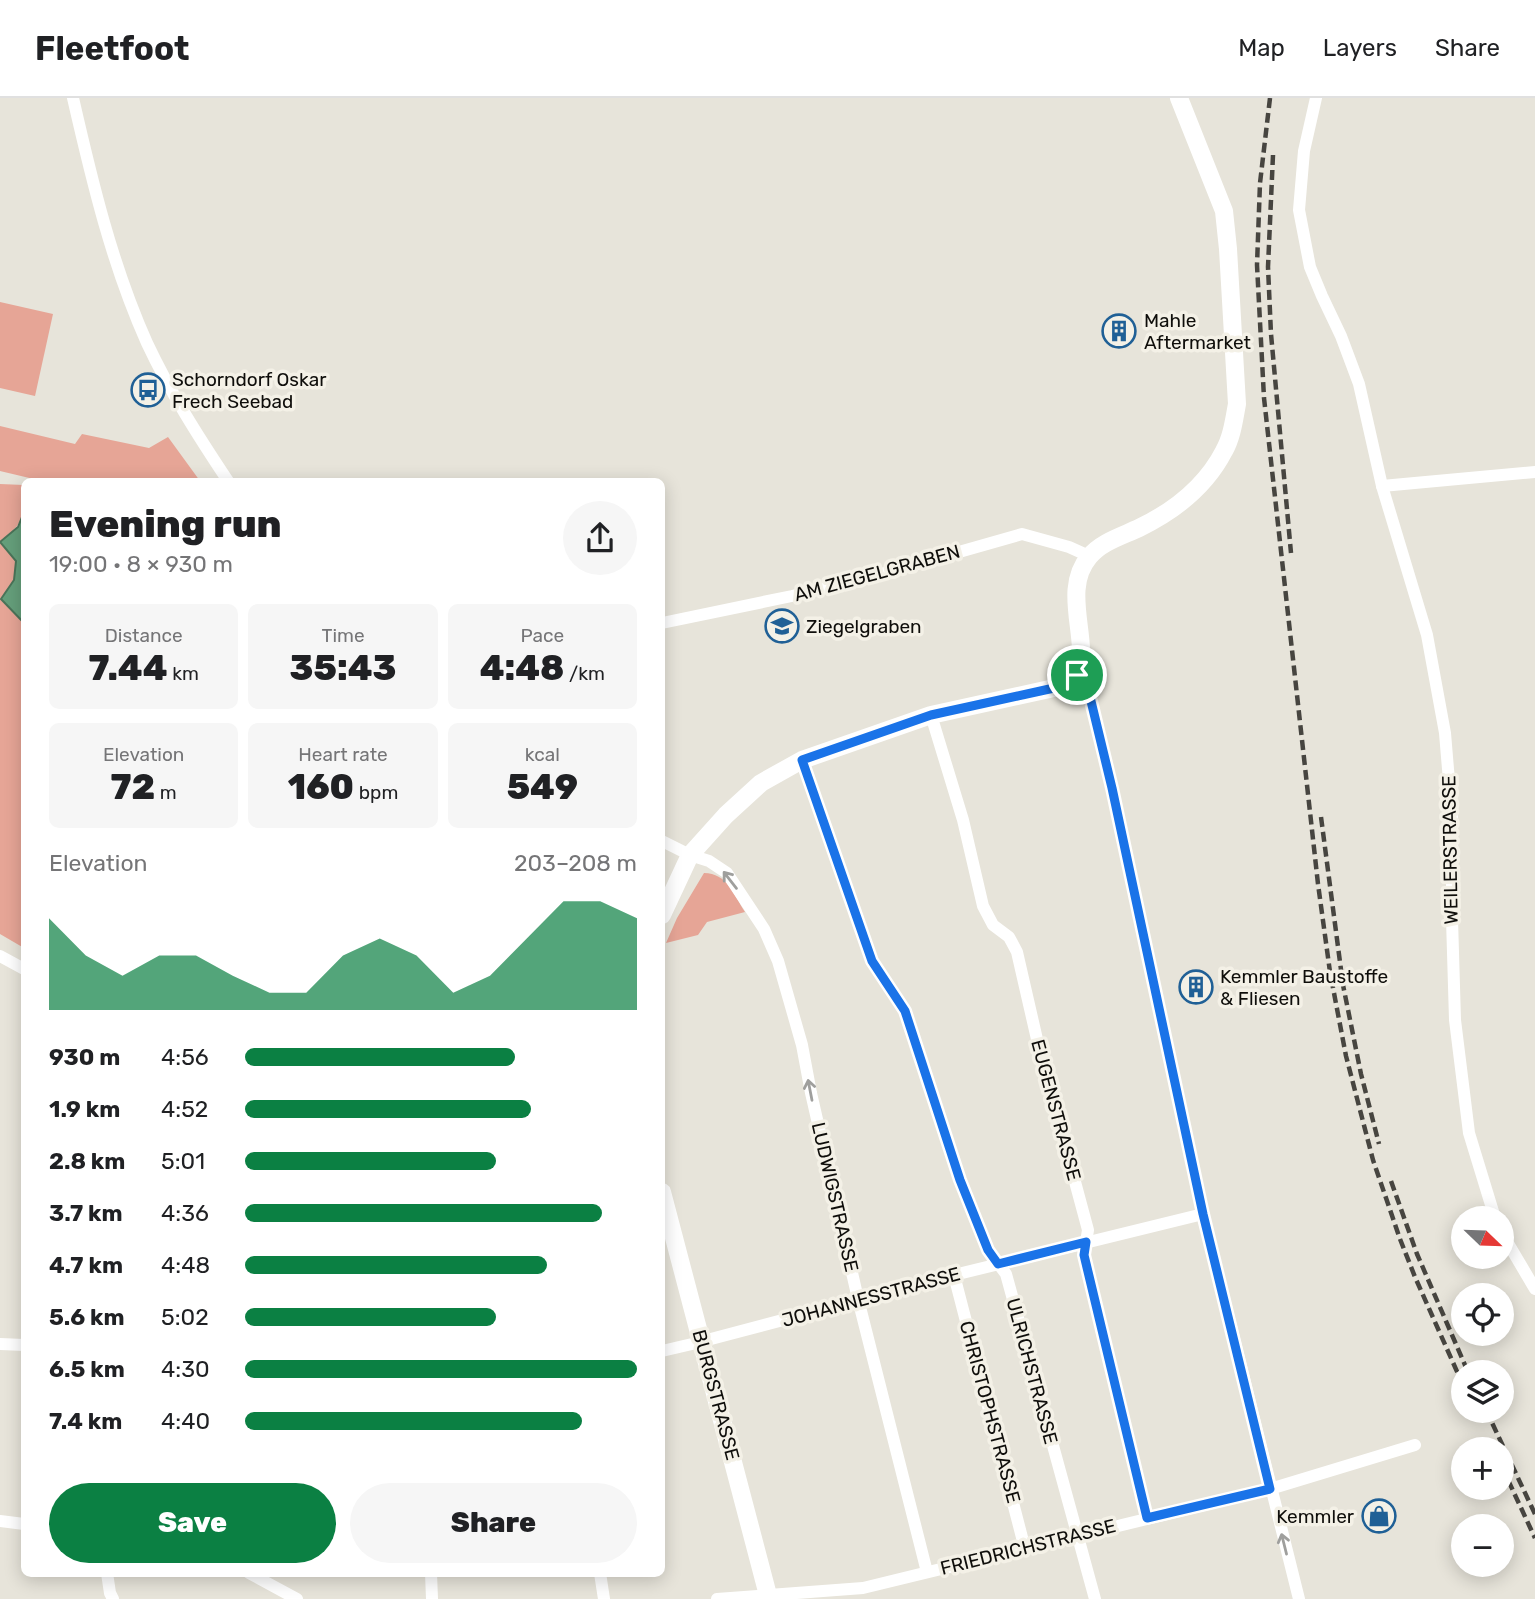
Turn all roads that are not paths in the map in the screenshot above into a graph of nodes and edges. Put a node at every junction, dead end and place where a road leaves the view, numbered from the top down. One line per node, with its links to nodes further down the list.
1 (73, 98): 5 (street)
2 (1179, 98): 7 (street)
3 (1316, 98): 6 (street, WEILERSTRASSE)
4 (1535, 472): 6 (street)
5 (226, 478)
6 (1382, 486): 18 (street, WEILERSTRASSE)
7 (1089, 556): 8 (street, AM ZIEGELGRABEN); 9 (street)
8 (665, 622)
9 (1077, 675): 10 (street); 19 (street)
10 (931, 715): 11 (street); 20 (street, EUGENSTRASSE)
11 (802, 760): 13 (street); 22 (street, ULRICHSTRASSE)
12 (665, 842): 13 (street, LUDWIGSTRASSE)
13 (690, 855): 14 (street); 25 (street, LUDWIGSTRASSE, one-way to 13)
14 (665, 909)
15 (0, 956): 16 (street)
16 (21, 967)
17 (665, 1203): 26 (street, BURGSTRASSE)
18 (1491, 1206)
19 (1203, 1214): 20 (street, JOHANNESSTRASSE); 31 (street)
20 (1086, 1242): 22 (street, JOHANNESSTRASSE); 32 (street, EUGENSTRASSE)
21 (1514, 1253): 24 (street)
22 (998, 1264): 23 (street, JOHANNESSTRASSE); 35 (street, ULRICHSTRASSE)
23 (954, 1275): 25 (street, JOHANNESSTRASSE); 36 (street, CHRISTOPHSTRASSE)
24 (1535, 1289)
25 (858, 1299): 26 (street, JOHANNESSTRASSE); 37 (street, LUDWIGSTRASSE)
26 (702, 1342): 29 (street, JOHANNESSTRASSE); 43 (street, BURGSTRASSE)
27 (0, 1344): 28 (street)
28 (21, 1345)
29 (665, 1350)
30 (1415, 1444): 31 (street, FRIEDRICHSTRASSE)
31 (1270, 1489): 32 (street, FRIEDRICHSTRASSE); 50 (street, one-way to 31)
32 (1147, 1518): 35 (street, FRIEDRICHSTRASSE)
33 (0, 1521): 34 (street)
34 (21, 1524)
35 (1077, 1536): 36 (street, FRIEDRICHSTRASSE); 49 (street, ULRICHSTRASSE)
36 (1025, 1549): 37 (street, FRIEDRICHSTRASSE)
37 (927, 1572): 42 (street, FRIEDRICHSTRASSE)
38 (108, 1577): 44 (street)
39 (256, 1577): 45 (street)
40 (432, 1577): 46 (street)
41 (601, 1577): 47 (street)
42 (866, 1593): 43 (street, FRIEDRICHSTRASSE)
43 (768, 1596): 48 (street, FRIEDRICHSTRASSE)
44 (113, 1599)
45 (297, 1599)
46 (432, 1599)
47 (604, 1599)
48 (718, 1599)
49 (1095, 1599)
50 (1298, 1599)

